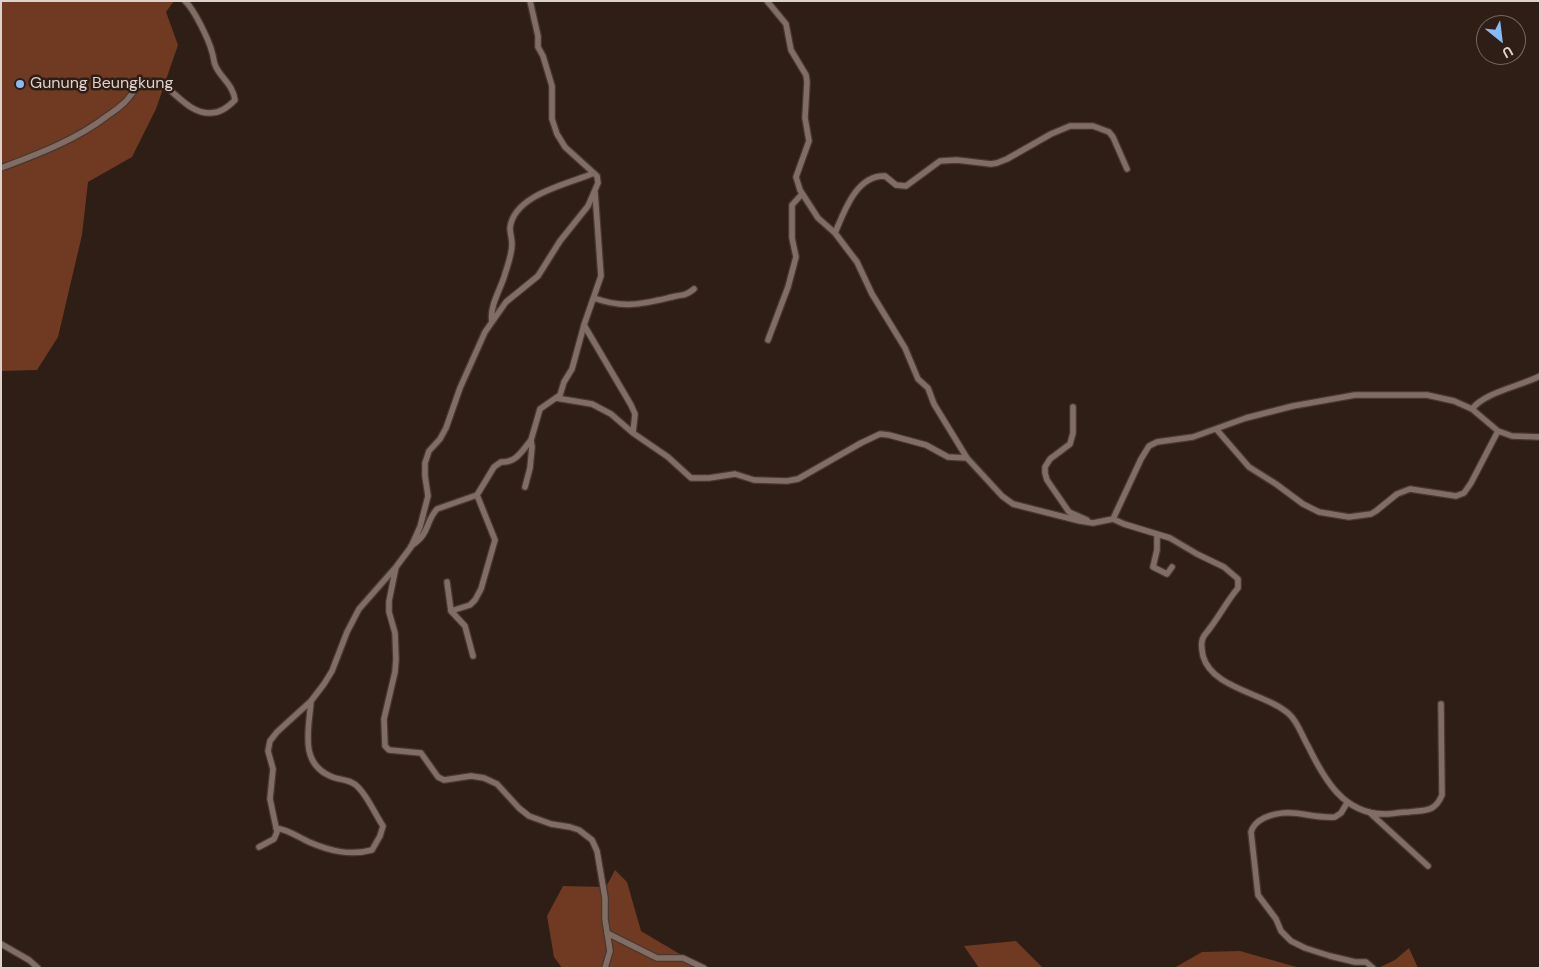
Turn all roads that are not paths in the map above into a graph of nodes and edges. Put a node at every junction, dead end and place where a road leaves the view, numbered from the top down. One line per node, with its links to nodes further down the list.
1 (184, 1): 4 (street)
2 (530, 1): 6 (street)
3 (767, 1): 8 (street)
4 (1, 168)
5 (1128, 169): 9 (street)
6 (594, 172): 7 (street); 12 (street)
7 (595, 192): 11 (street); 12 (street)
8 (802, 194): 9 (street); 14 (street)
9 (835, 233): 24 (street)
10 (694, 289): 11 (street)
11 (594, 298): 13 (street)
12 (492, 322): 30 (street)
13 (584, 325): 16 (street); 21 (street)
14 (768, 340)
15 (1540, 376): 18 (street)
16 (556, 398): 21 (street); 23 (street)
17 (1073, 407): 28 (street)
18 (1472, 409): 19 (street); 20 (street)
19 (1217, 430): 20 (street); 27 (street)
20 (1498, 430): 22 (street)
21 (633, 433): 24 (street)
22 (1540, 437)
23 (531, 440): 25 (street); 26 (street)
24 (967, 458): 28 (street)
25 (525, 487)
26 (477, 495): 30 (street); 34 (street)
27 (1113, 519): 28 (street); 29 (street)
28 (1094, 523)
29 (1157, 535): 32 (street); 38 (street)
30 (411, 547): 31 (street)
31 (396, 567): 36 (street); 43 (street)
32 (1172, 567)
33 (447, 582): 34 (street)
34 (452, 612): 35 (street)
35 (473, 656)
36 (311, 701): 40 (street); 40 (street)
37 (1441, 704): 39 (street)
38 (1347, 803): 39 (street); 48 (street)
39 (1368, 812): 42 (street)
40 (276, 828): 41 (street)
41 (259, 847)
42 (1428, 866)
43 (607, 933): 46 (street); 47 (street)
44 (1, 944): 45 (street)
45 (38, 968)
46 (605, 968)
47 (704, 968)
48 (1373, 968)

